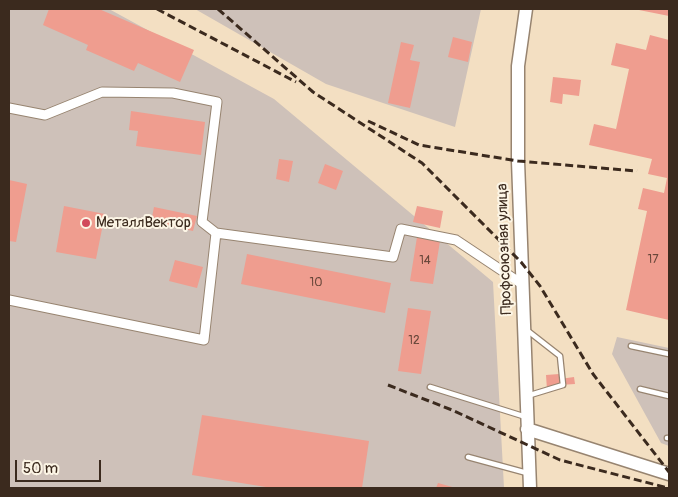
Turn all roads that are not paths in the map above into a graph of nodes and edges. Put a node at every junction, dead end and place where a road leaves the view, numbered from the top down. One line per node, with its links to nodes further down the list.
1 (526, 9): 4 (main road, Профсоюзная улица)
2 (9, 108): 3 (street)
3 (216, 233): 4 (street); 5 (street)
4 (522, 284): 6 (main road, Профсоюзная улица)
5 (9, 300)
6 (524, 328): 12 (main road, Профсоюзная улица); 12 (lane)
7 (631, 346): 8 (lane)
8 (669, 354)
9 (430, 386): 13 (lane)
10 (640, 389): 11 (lane)
11 (669, 396)
12 (526, 397): 13 (main road, Профсоюзная улица)
13 (527, 423): 15 (main road, Профсоюзная улица); 16 (main road)
14 (468, 457): 15 (lane)
15 (529, 474): 17 (main road, Профсоюзная улица)
16 (669, 474)
17 (530, 488)

